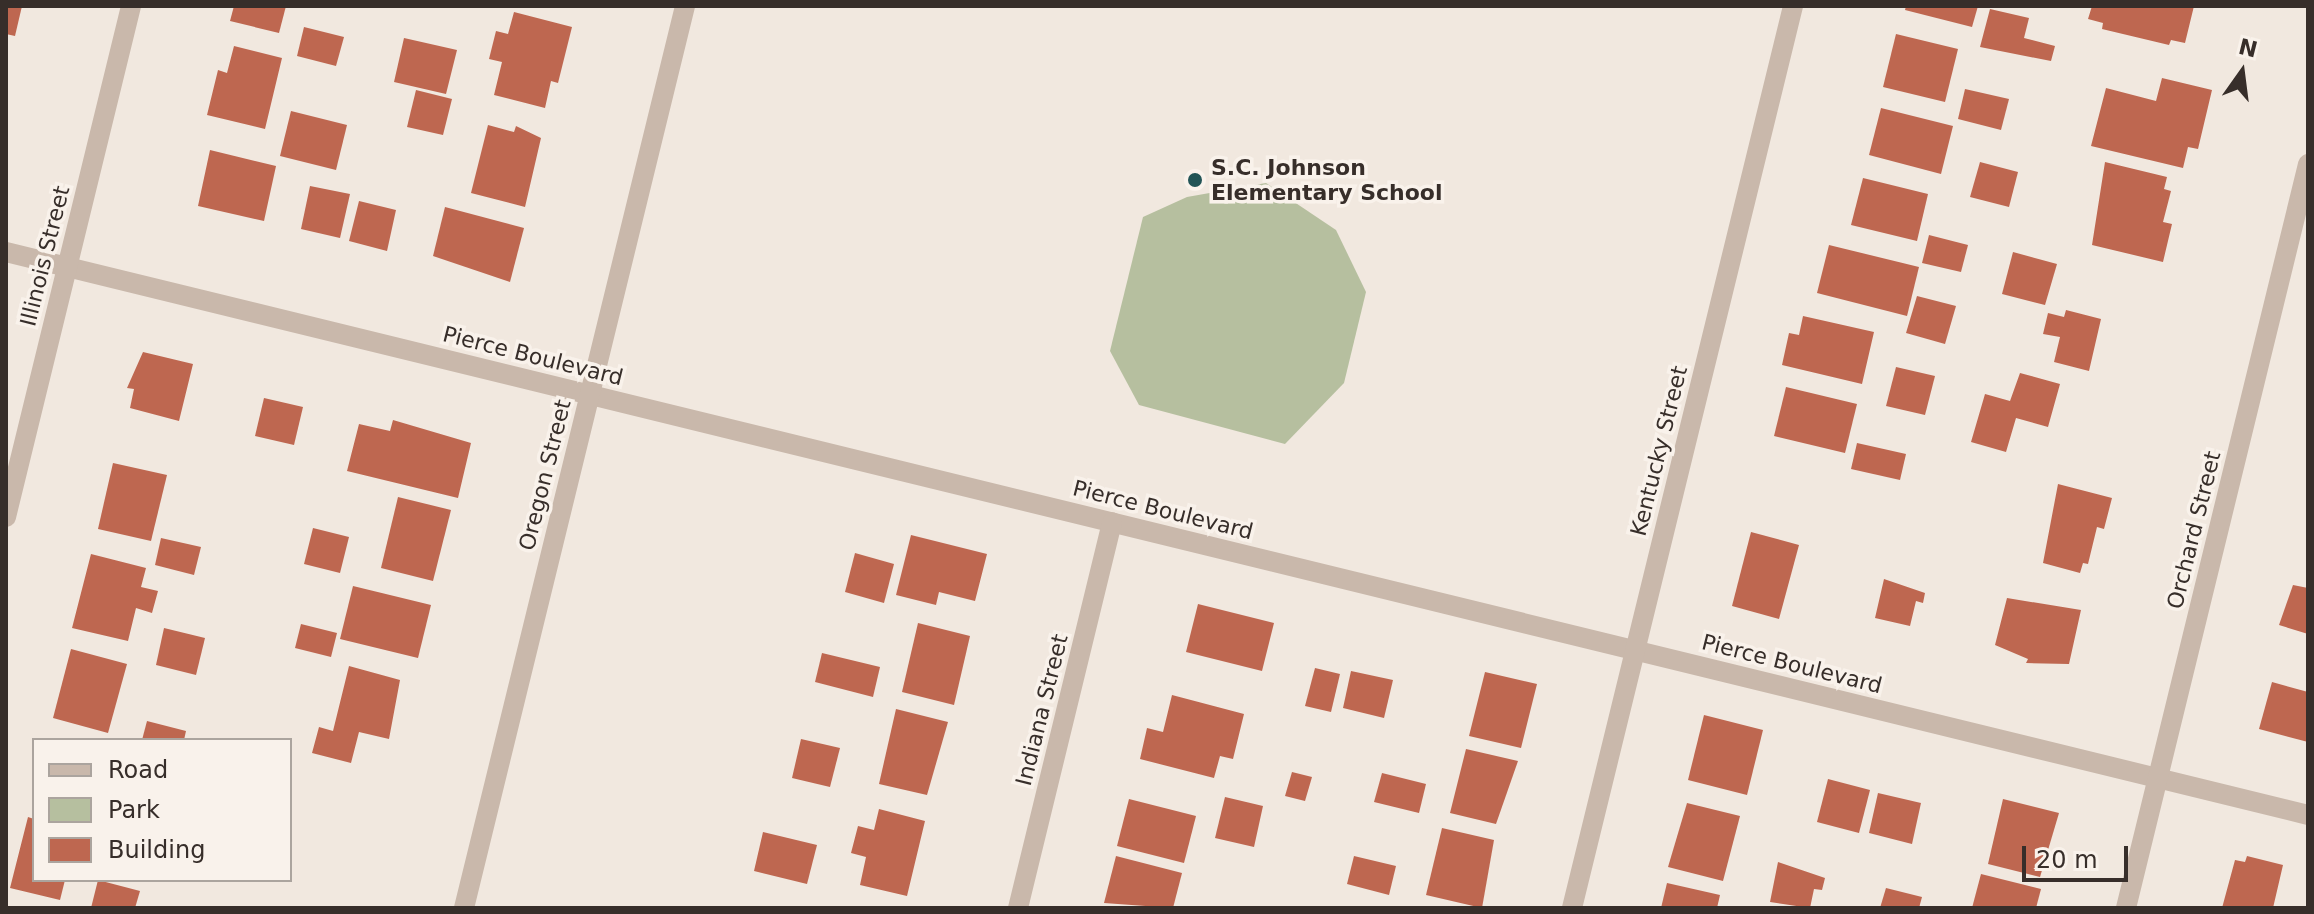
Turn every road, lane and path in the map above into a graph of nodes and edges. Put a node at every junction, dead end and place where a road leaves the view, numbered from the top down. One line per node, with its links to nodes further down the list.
1 (131, 6): 6 (street, Illinois Street)
2 (685, 6): 7 (street, Oregon Street)
3 (1793, 6): 10 (street, Kentucky Street)
4 (2308, 164): 11 (street, Orchard Street)
5 (6, 252): 6 (street, Pierce Boulevard)
6 (67, 267): 7 (street, Pierce Boulevard); 8 (street, Illinois Street)
7 (590, 394): 9 (street, Pierce Boulevard); 13 (street, Oregon Street)
8 (6, 517)
9 (1112, 522): 10 (street, Pierce Boulevard); 14 (street, Indiana Street)
10 (1635, 650): 11 (street, Pierce Boulevard); 15 (street, Kentucky Street)
11 (2158, 778): 12 (street, Pierce Boulevard); 16 (street, Orchard Street)
12 (2308, 815)
13 (464, 908)
14 (1018, 908)
15 (1572, 908)
16 (2126, 908)

